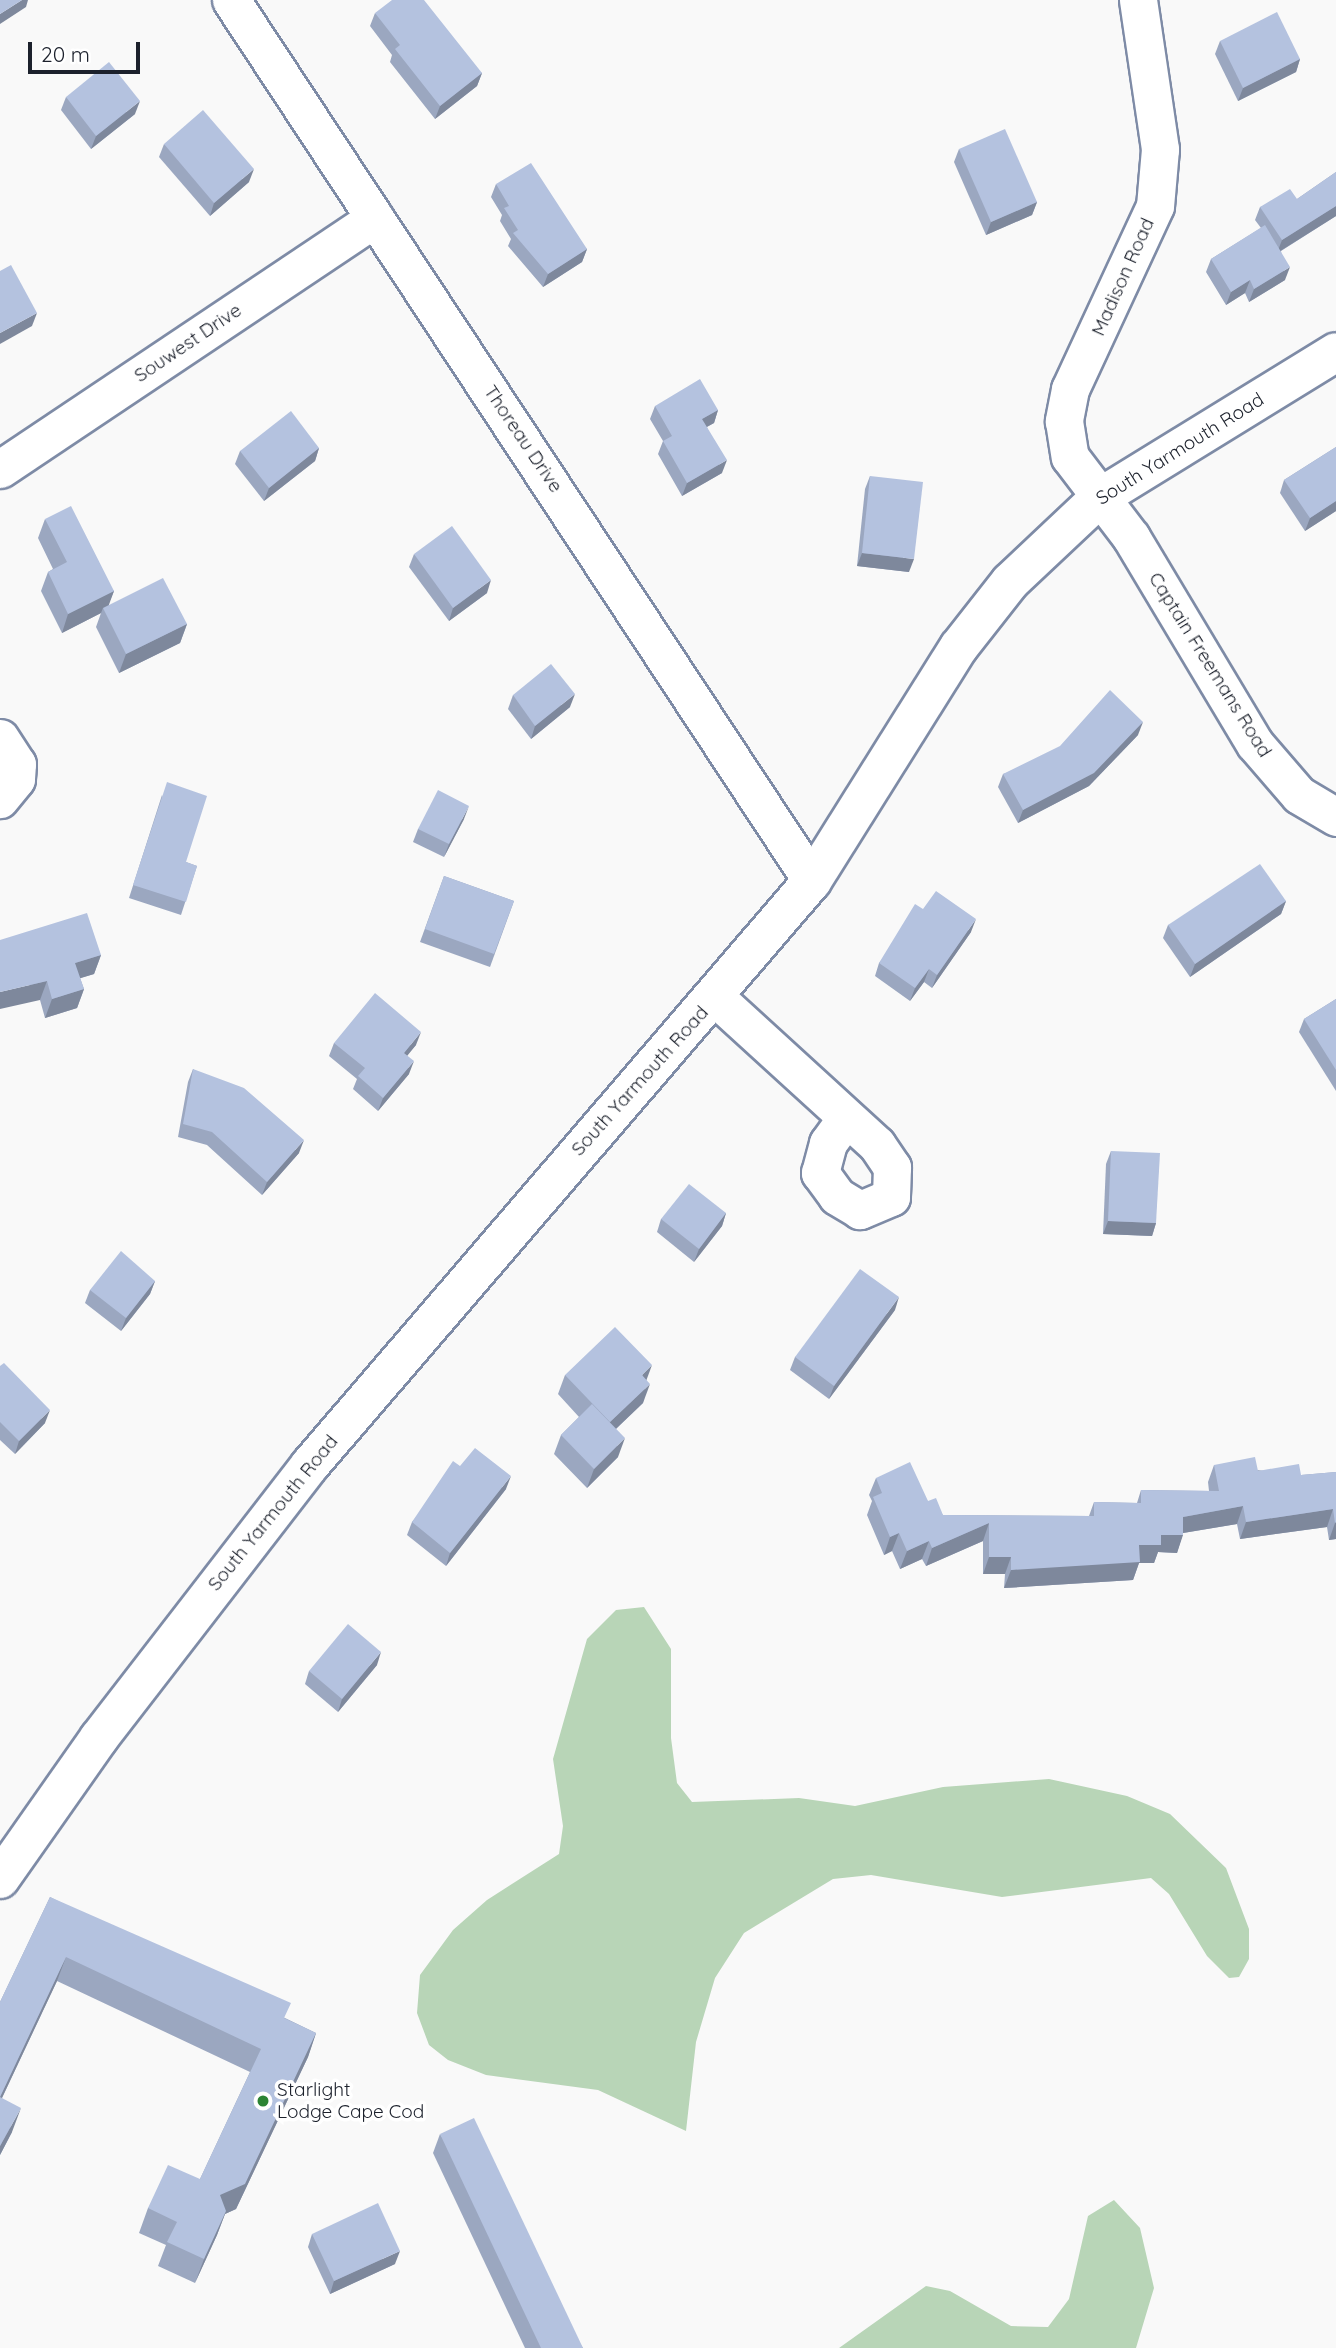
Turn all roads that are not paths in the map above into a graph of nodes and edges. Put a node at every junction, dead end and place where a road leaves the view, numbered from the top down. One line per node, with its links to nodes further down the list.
1 (231, 0): 3 (street, Thoreau Drive)
2 (1140, 1): 6 (street, Madison Road)
3 (375, 218): 5 (street, Souwest Drive); 10 (street, Thoreau Drive)
4 (1336, 352): 6 (main road, South Yarmouth Road)
5 (0, 468)
6 (1099, 498): 9 (street, Captain Freemans Road); 10 (main road, South Yarmouth Road)
7 (0, 738): 8 (street)
8 (0, 799)
9 (1336, 817)
10 (812, 881): 11 (main road, South Yarmouth Road)
11 (715, 997): 12 (street); 13 (main road, South Yarmouth Road)
12 (846, 1118)
13 (0, 1879)

